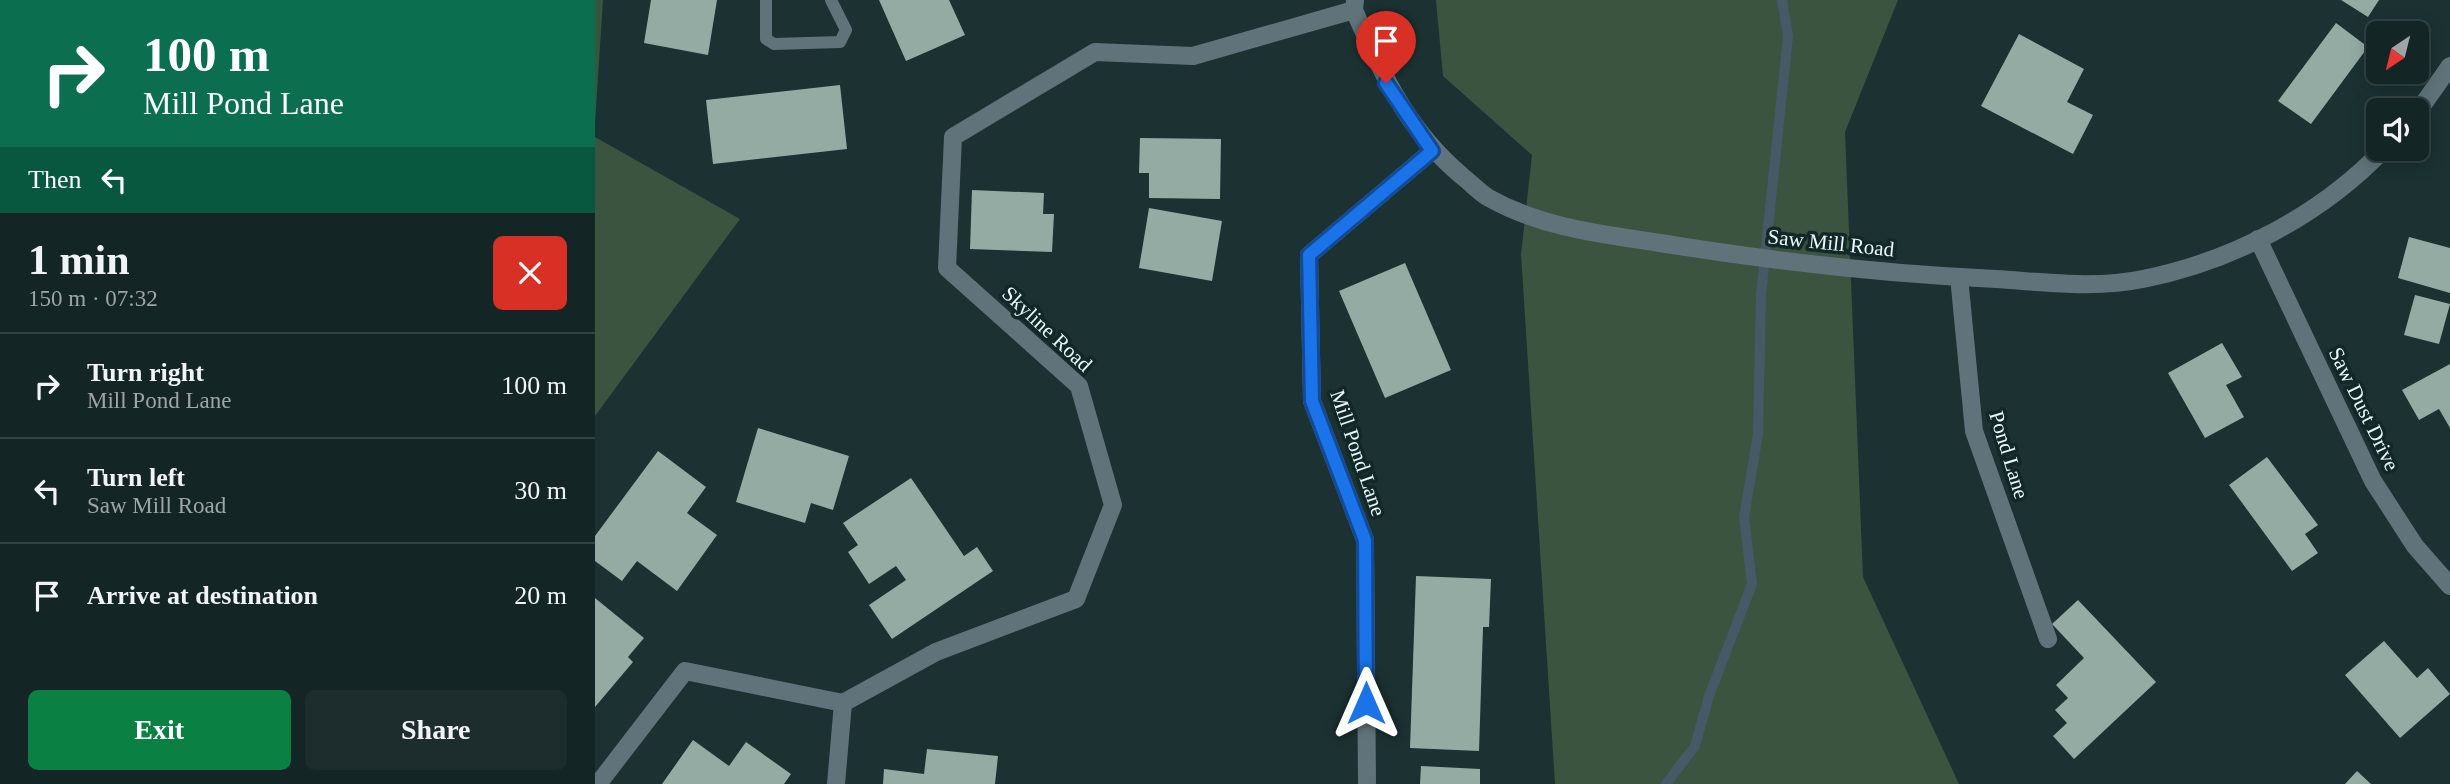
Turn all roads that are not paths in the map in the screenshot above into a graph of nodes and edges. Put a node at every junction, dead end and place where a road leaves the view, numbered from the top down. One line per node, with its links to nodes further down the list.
1 (766, 0): 2 (lane)
2 (831, 0)
3 (1354, 5): 6 (street, Saw Mill Road); 12 (street, Skyline Road)
4 (2450, 66): 5 (street)
5 (2428, 98)
6 (1432, 151): 9 (street, Saw Mill Road); 15 (street, Mill Pond Lane)
7 (2371, 161): 8 (street, Saw Mill Road)
8 (2258, 239): 9 (street, Saw Mill Road); 10 (street, Saw Dust Drive)
9 (1959, 278): 11 (street, Pond Lane)
10 (2450, 586)
11 (2048, 639)
12 (843, 703): 13 (street); 14 (street)
13 (598, 784)
14 (836, 784)
15 (1367, 784)

